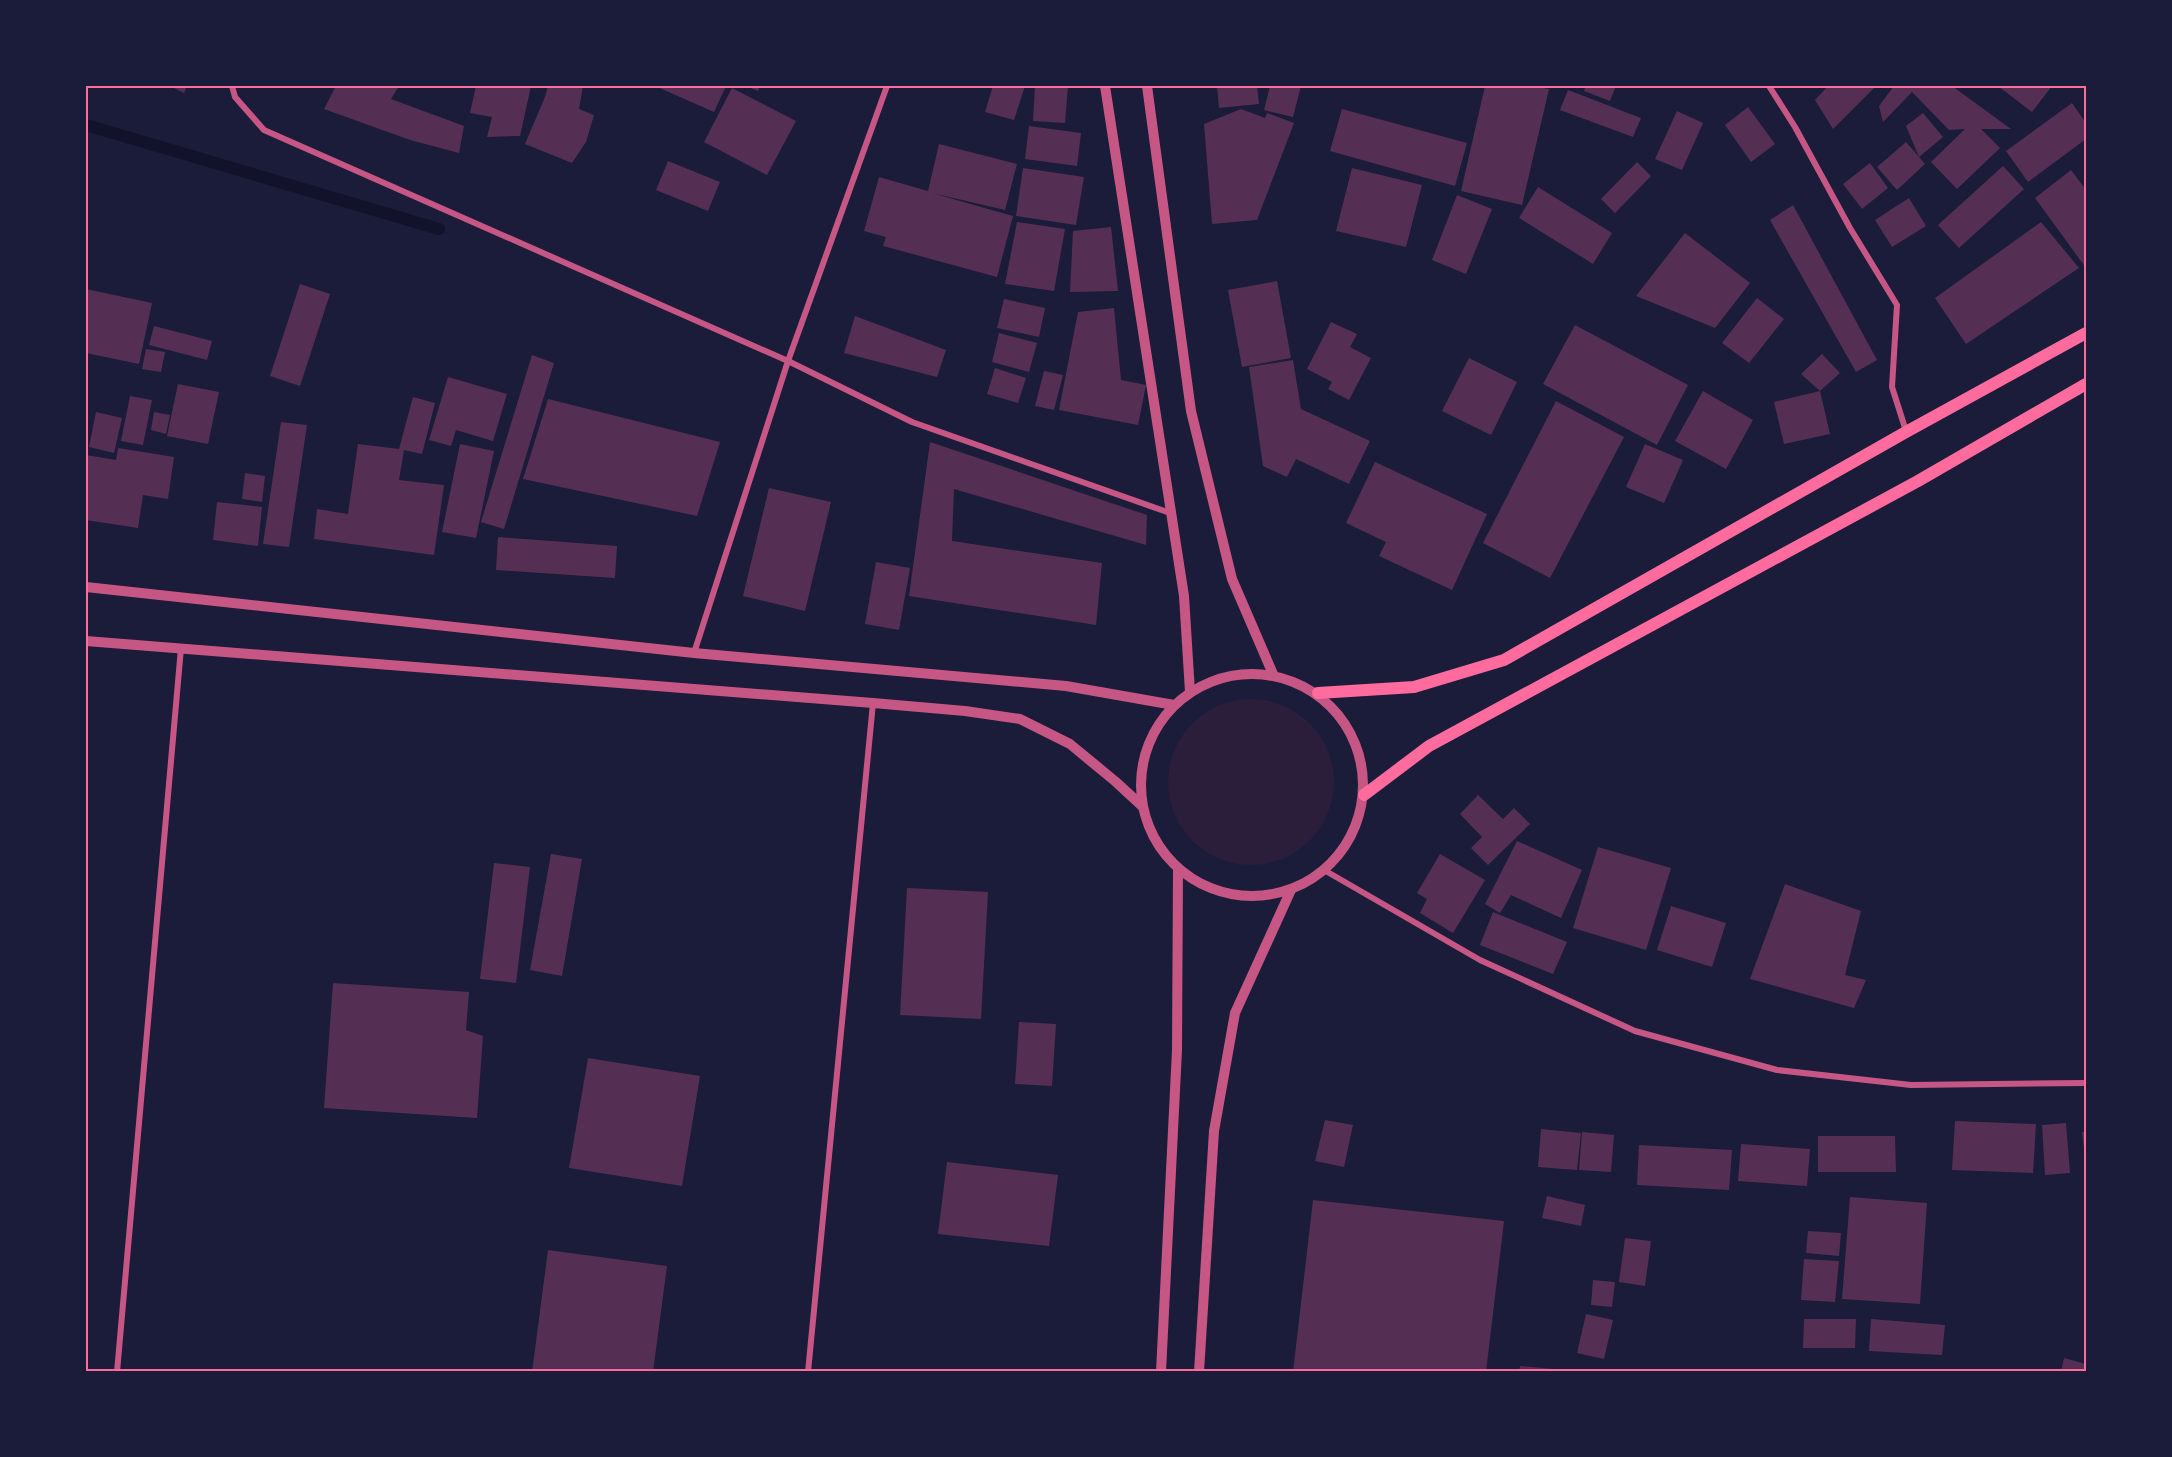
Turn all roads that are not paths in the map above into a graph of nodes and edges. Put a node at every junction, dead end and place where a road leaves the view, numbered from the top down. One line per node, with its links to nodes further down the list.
1 (232, 86): 7 (street)
2 (887, 86): 7 (street)
3 (1105, 86): 10 (street)
4 (1147, 86): 15 (street)
5 (1769, 86): 9 (street)
6 (2086, 333): 9 (main road)
7 (788, 361): 10 (street); 14 (street)
8 (2086, 384): 20 (main road)
9 (1906, 432): 17 (main road)
10 (1170, 513): 16 (street)
11 (86, 587): 14 (street)
12 (86, 641): 13 (street)
13 (181, 648): 18 (street); 26 (street)
14 (694, 653): 19 (street)
15 (1273, 674): 16 (street); 17 (street)
16 (1190, 692): 19 (street)
17 (1318, 693): 20 (street)
18 (873, 703): 21 (street); 27 (street)
19 (1174, 705): 21 (street)
20 (1364, 795): 23 (street)
21 (1142, 806): 22 (street)
22 (1178, 869): 24 (street); 28 (street)
23 (1324, 870): 24 (street); 25 (street)
24 (1291, 890): 29 (street)
25 (2086, 1083)
26 (117, 1371)
27 (808, 1371)
28 (1161, 1371)
29 (1199, 1371)

